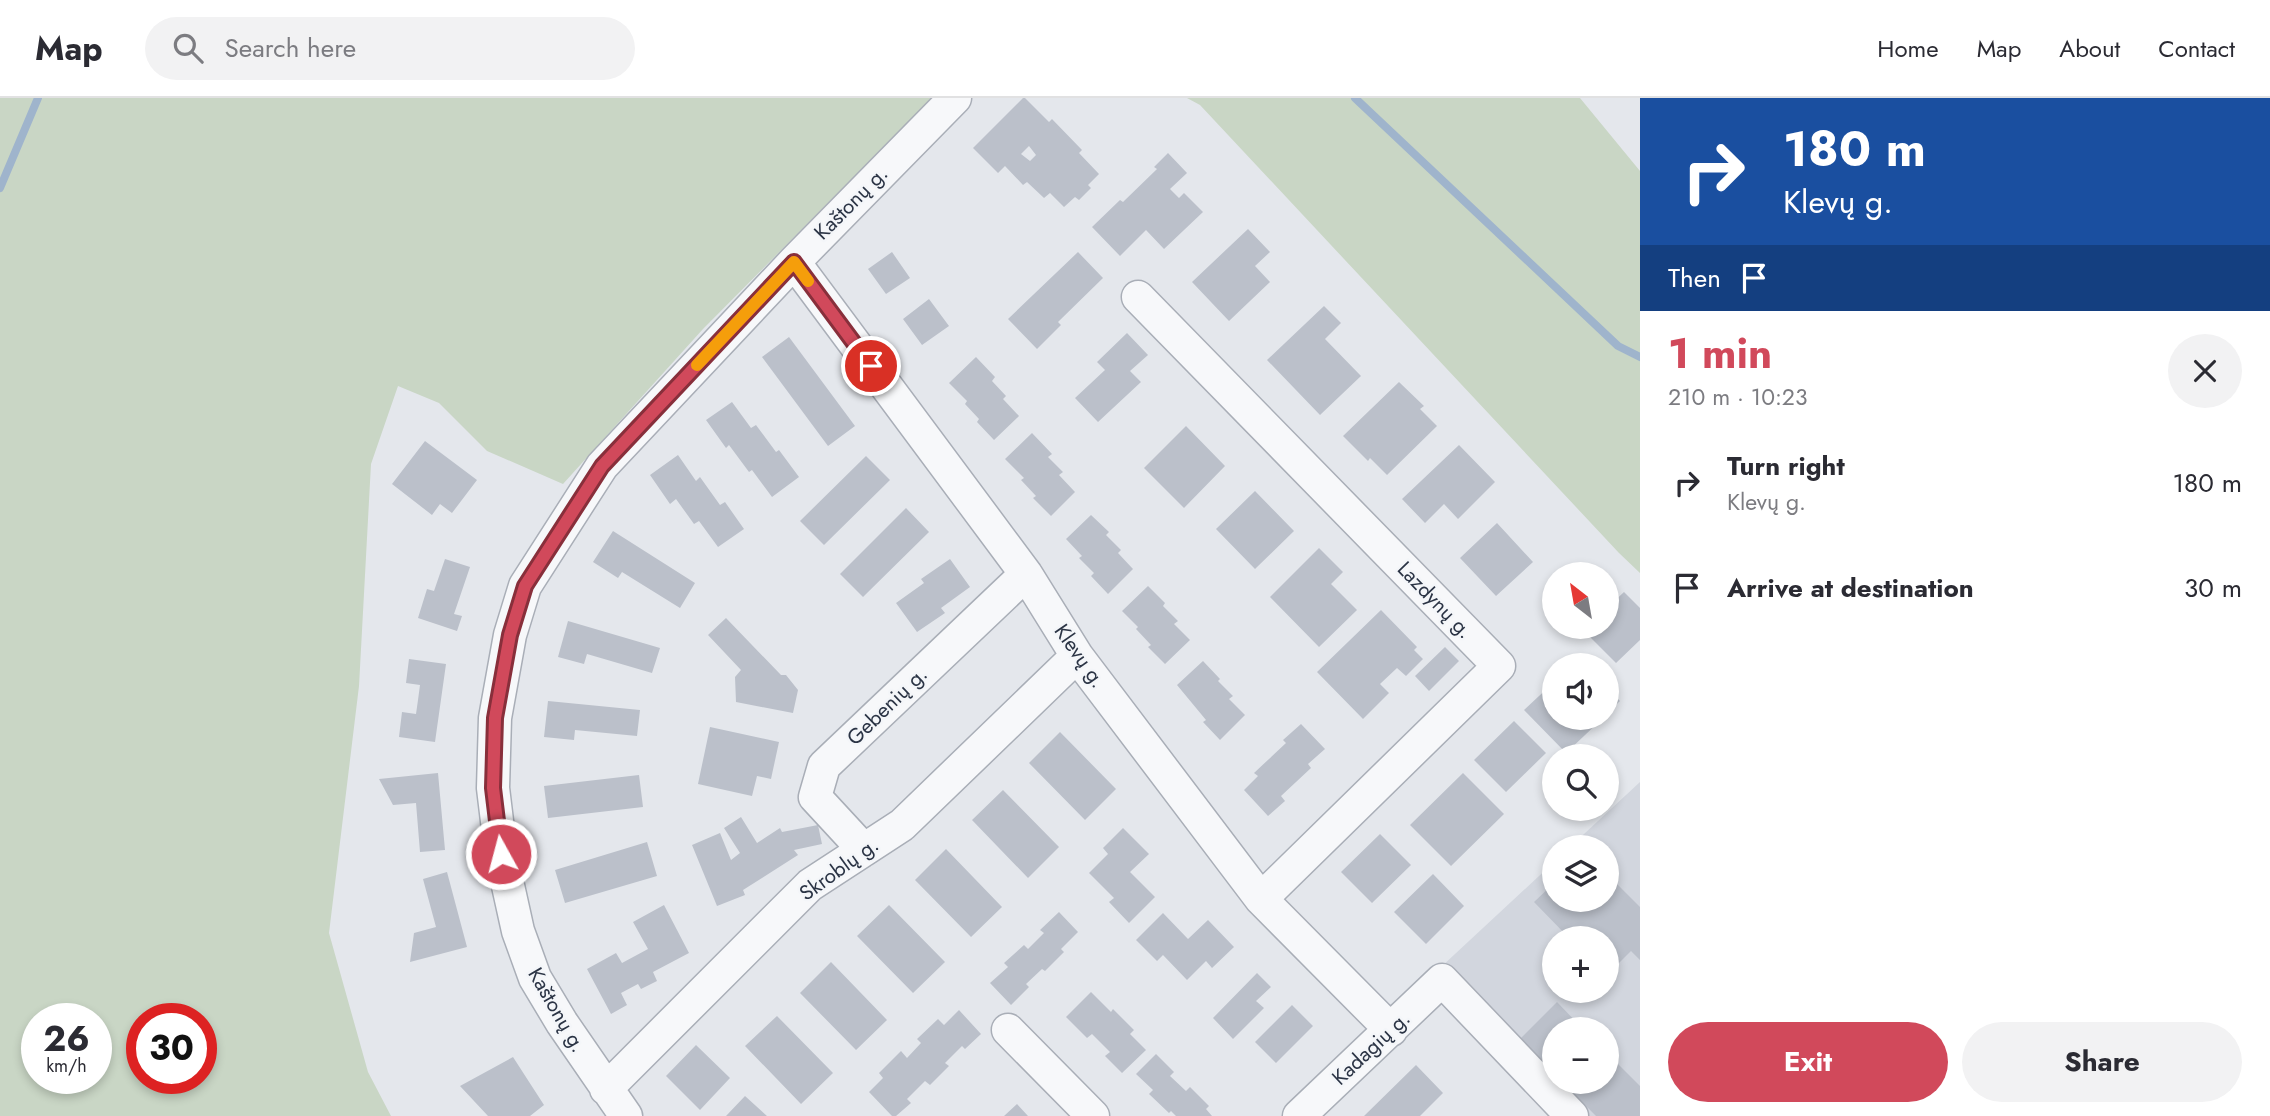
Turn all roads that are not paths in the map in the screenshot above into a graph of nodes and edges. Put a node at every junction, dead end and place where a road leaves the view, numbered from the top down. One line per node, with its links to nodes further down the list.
1 (955, 98): 2 (street, Kaštonų g.)
2 (794, 262): 4 (street, Klevų g.); 10 (street, Kaštonų g.)
3 (1138, 298): 7 (street, Lazdynų g.)
4 (1026, 574): 5 (street, Klevų g.); 6 (street, Gebenių g.)
5 (1076, 656): 6 (street, Skroblų g.); 7 (street, Klevų g.)
6 (864, 850): 10 (street, Skroblų g.)
7 (1261, 899): 9 (street, Klevų g.)
8 (1008, 1030): 12 (street)
9 (1391, 1030): 13 (street, Kadagių g.); 14 (street, Kadagių g.)
10 (607, 1089): 11 (street, Kaštonų g.)
11 (626, 1116)
12 (1093, 1116)
13 (1299, 1116)
14 (1572, 1116)

